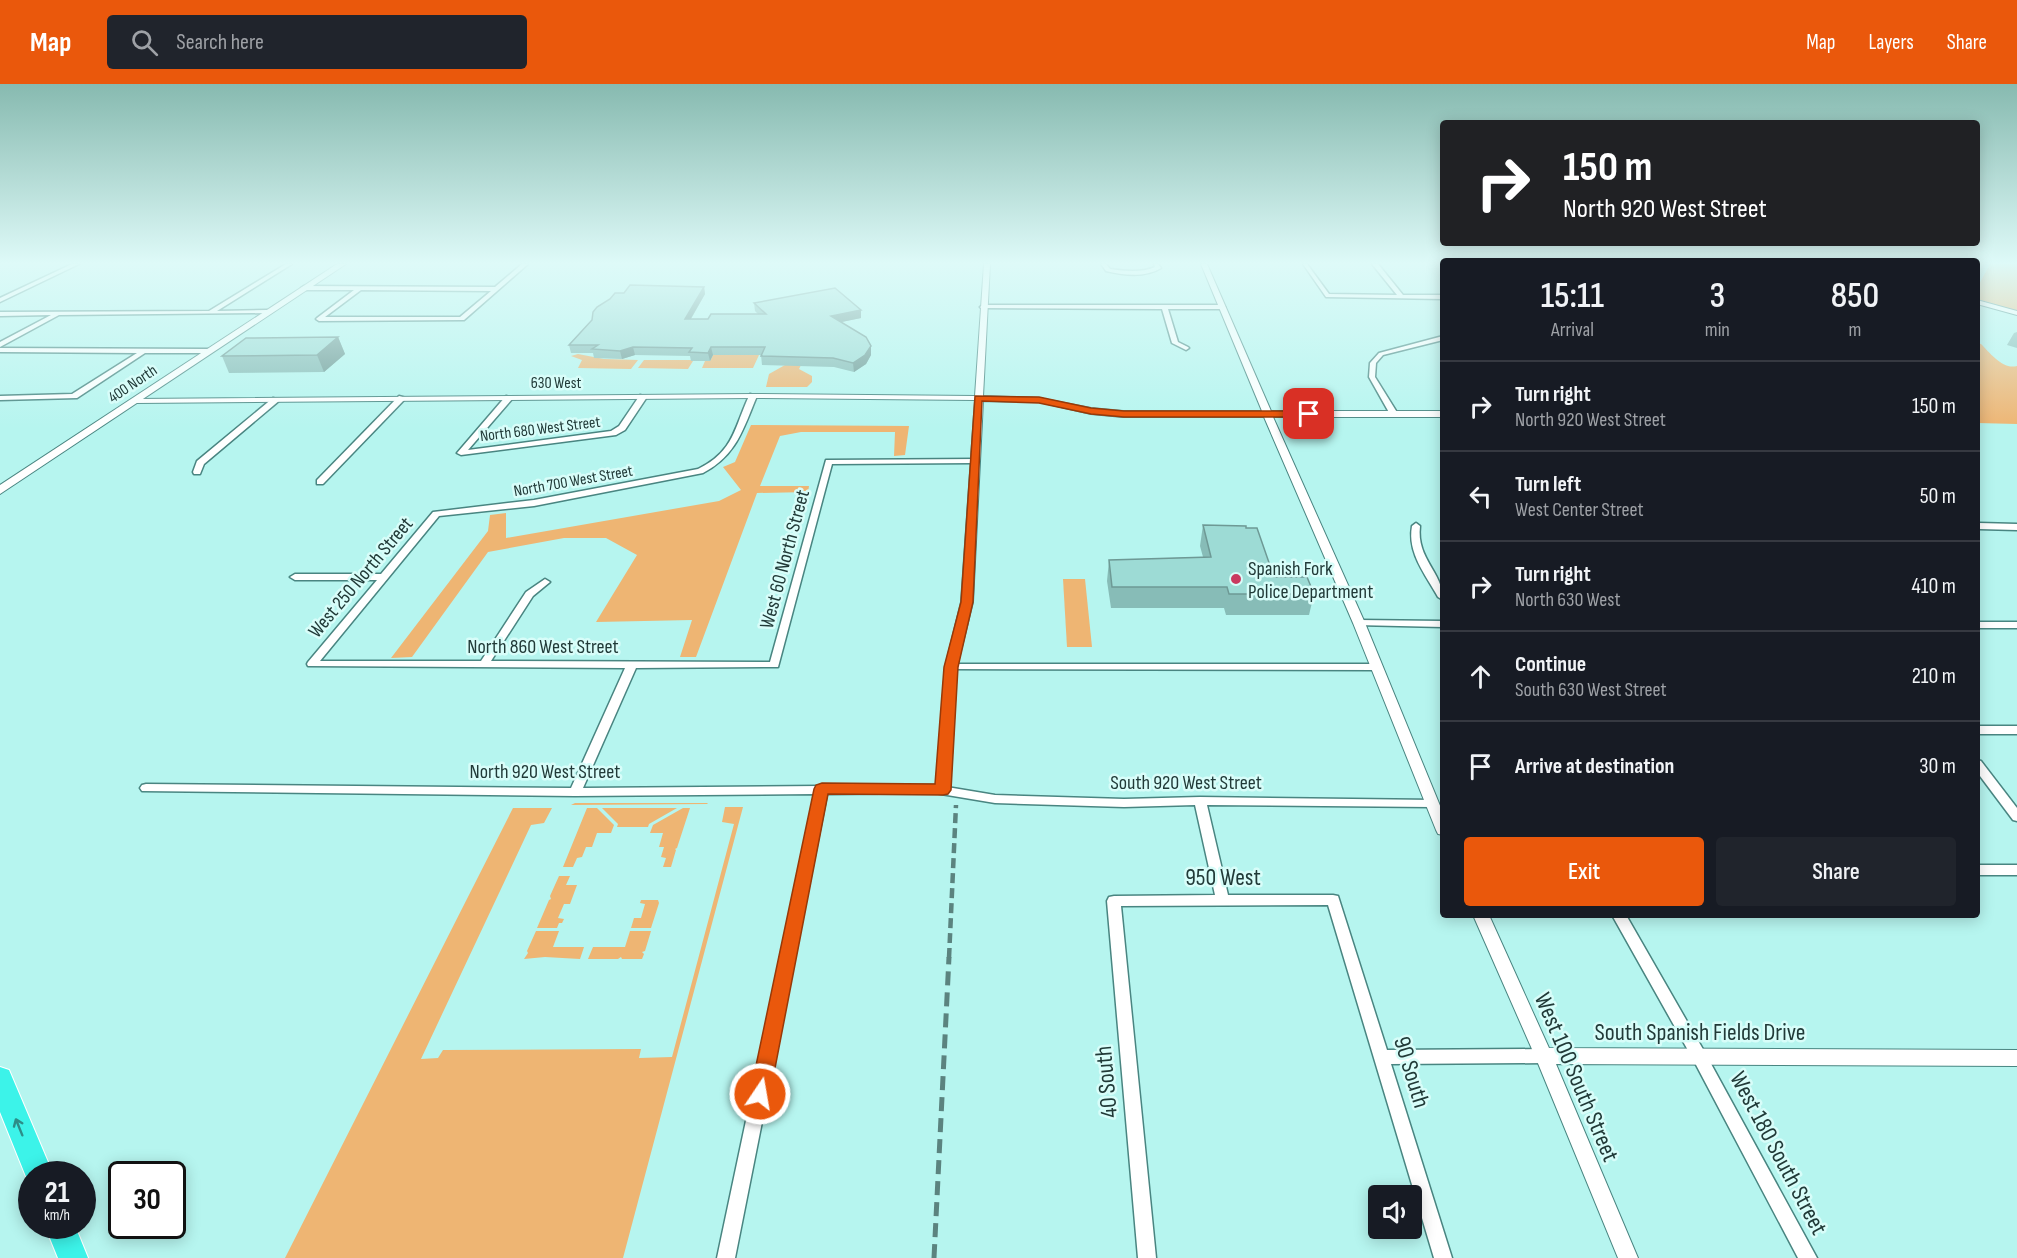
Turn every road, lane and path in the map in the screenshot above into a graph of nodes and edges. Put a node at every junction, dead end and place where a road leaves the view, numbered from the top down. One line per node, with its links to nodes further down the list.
1 (48, 319): 9 (street)
2 (257, 319): 13 (main road, 400 North)
3 (319, 319): 4 (street)
4 (462, 319)
5 (982, 319): 18 (street)
6 (1168, 319): 10 (street)
7 (1227, 319): 22 (street)
8 (1440, 339): 23 (street)
9 (0, 345)
10 (1186, 348)
11 (0, 350): 12 (street)
12 (144, 351): 13 (street); 16 (street)
13 (209, 351): 21 (main road, 400 North)
14 (753, 396): 15 (street, 630 West); 18 (street, 630 West); 29 (street, North 700 West Street)
15 (644, 397): 17 (street, 630 West); 17 (street, North 680 West Street)
16 (0, 398)
17 (509, 398): 19 (street, 630 West)
18 (978, 398): 22 (street, 630 West); 25 (street)
19 (402, 399): 20 (street, 630 West); 27 (street)
20 (276, 400): 21 (street, 630 West); 26 (street)
21 (135, 401): 28 (main road, 400 North)
22 (1267, 414): 23 (street, 630 West); 37 (street)
23 (1394, 414): 24 (street, 630 West)
24 (1440, 414)
25 (975, 461): 44 (street, West 60 North Street); 45 (street)
26 (196, 472)
27 (320, 482)
28 (0, 490)
29 (436, 514): 34 (street, West 250 North Street)
30 (1416, 526): 36 (street)
31 (1980, 526): 32 (street)
32 (2017, 527)
33 (295, 577): 34 (street)
34 (384, 577): 41 (street, West 250 North Street)
35 (545, 582): 42 (street)
36 (1440, 592)
37 (1359, 623): 38 (street); 46 (street)
38 (1440, 624)
39 (1980, 625): 40 (street)
40 (2017, 625)
41 (312, 664): 42 (street, North 860 West Street)
42 (484, 664): 43 (street, North 860 West Street)
43 (632, 664): 44 (street, North 860 West Street); 53 (street)
44 (774, 665)
45 (951, 667): 46 (street); 52 (street)
46 (1377, 667): 55 (street)
47 (1980, 730): 48 (street)
48 (2017, 730)
49 (1980, 768): 56 (street)
50 (146, 788): 53 (street, North 920 West Street)
51 (822, 789): 52 (street, North 920 West Street); 53 (street, North 920 West Street); 73 (street)
52 (943, 790): 54 (street, South 920 West Street)
53 (575, 792)
54 (1200, 801): 55 (street, South 920 West Street); 60 (street)
55 (1431, 803): 57 (street)
56 (2017, 817)
57 (1440, 823)
58 (1980, 870): 59 (street)
59 (2017, 870)
60 (1222, 899): 61 (street, 950 West); 62 (street, 950 West)
61 (1333, 900): 67 (street, 90 South)
62 (1113, 901): 74 (street, 40 South)
63 (1482, 918): 65 (street, West 100 South Street)
64 (1621, 918): 66 (street, West 180 South Street)
65 (1544, 1056): 66 (street, South Spanish Fields Drive); 67 (street, South Spanish Fields Drive); 76 (street, West 100 South Street)
66 (1699, 1056): 68 (street, South Spanish Fields Drive); 77 (street, West 180 South Street)
67 (1382, 1057): 75 (street, 90 South)
68 (2017, 1058)
69 (0, 1079): 70 (highway, one-way to 69)
70 (34, 1161)
71 (65, 1239): 72 (highway)
72 (73, 1258)
73 (726, 1258)
74 (1147, 1258)
75 (1443, 1258)
76 (1628, 1258)
77 (1808, 1258)

